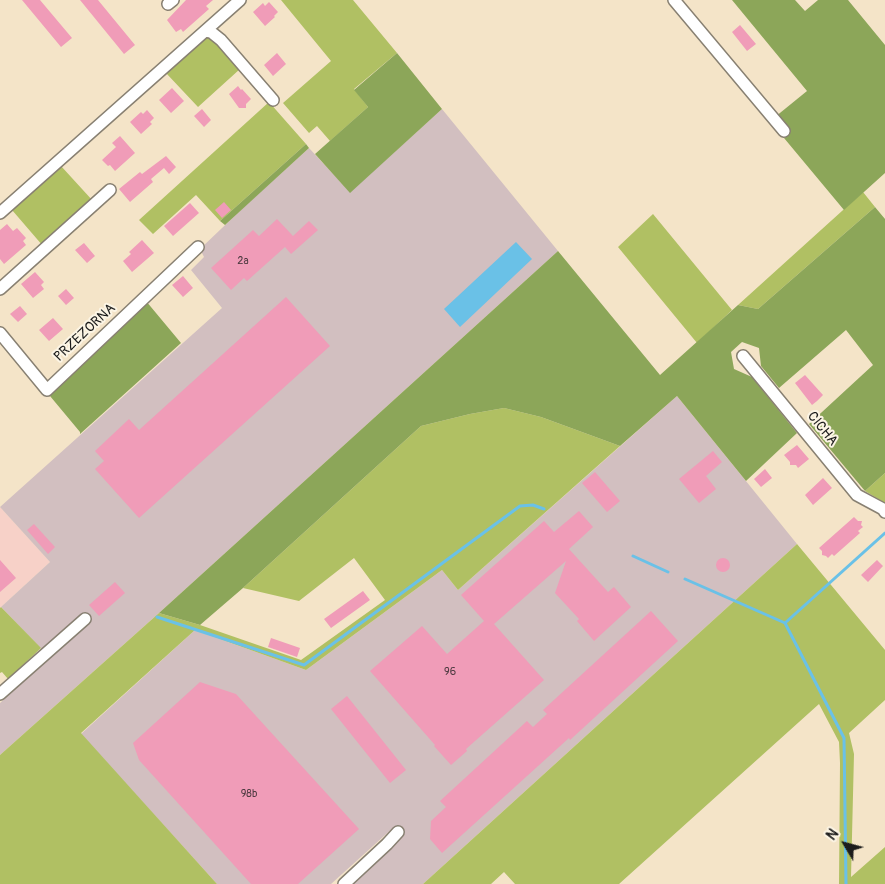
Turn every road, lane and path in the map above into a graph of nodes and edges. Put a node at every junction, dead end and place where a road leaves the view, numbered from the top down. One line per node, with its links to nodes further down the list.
1 (240, 0): 3 (street)
2 (674, 0): 5 (street)
3 (205, 31): 4 (street); 7 (street)
4 (273, 100)
5 (784, 131)
6 (110, 190): 9 (street)
7 (0, 212)
8 (198, 247): 10 (street, PRZEZORNA)
9 (0, 289)
10 (0, 333)
11 (743, 356): 12 (street, CICHA)
12 (885, 512)
13 (85, 620): 14 (street)
14 (0, 694)
15 (398, 832): 16 (street)
16 (344, 884)

